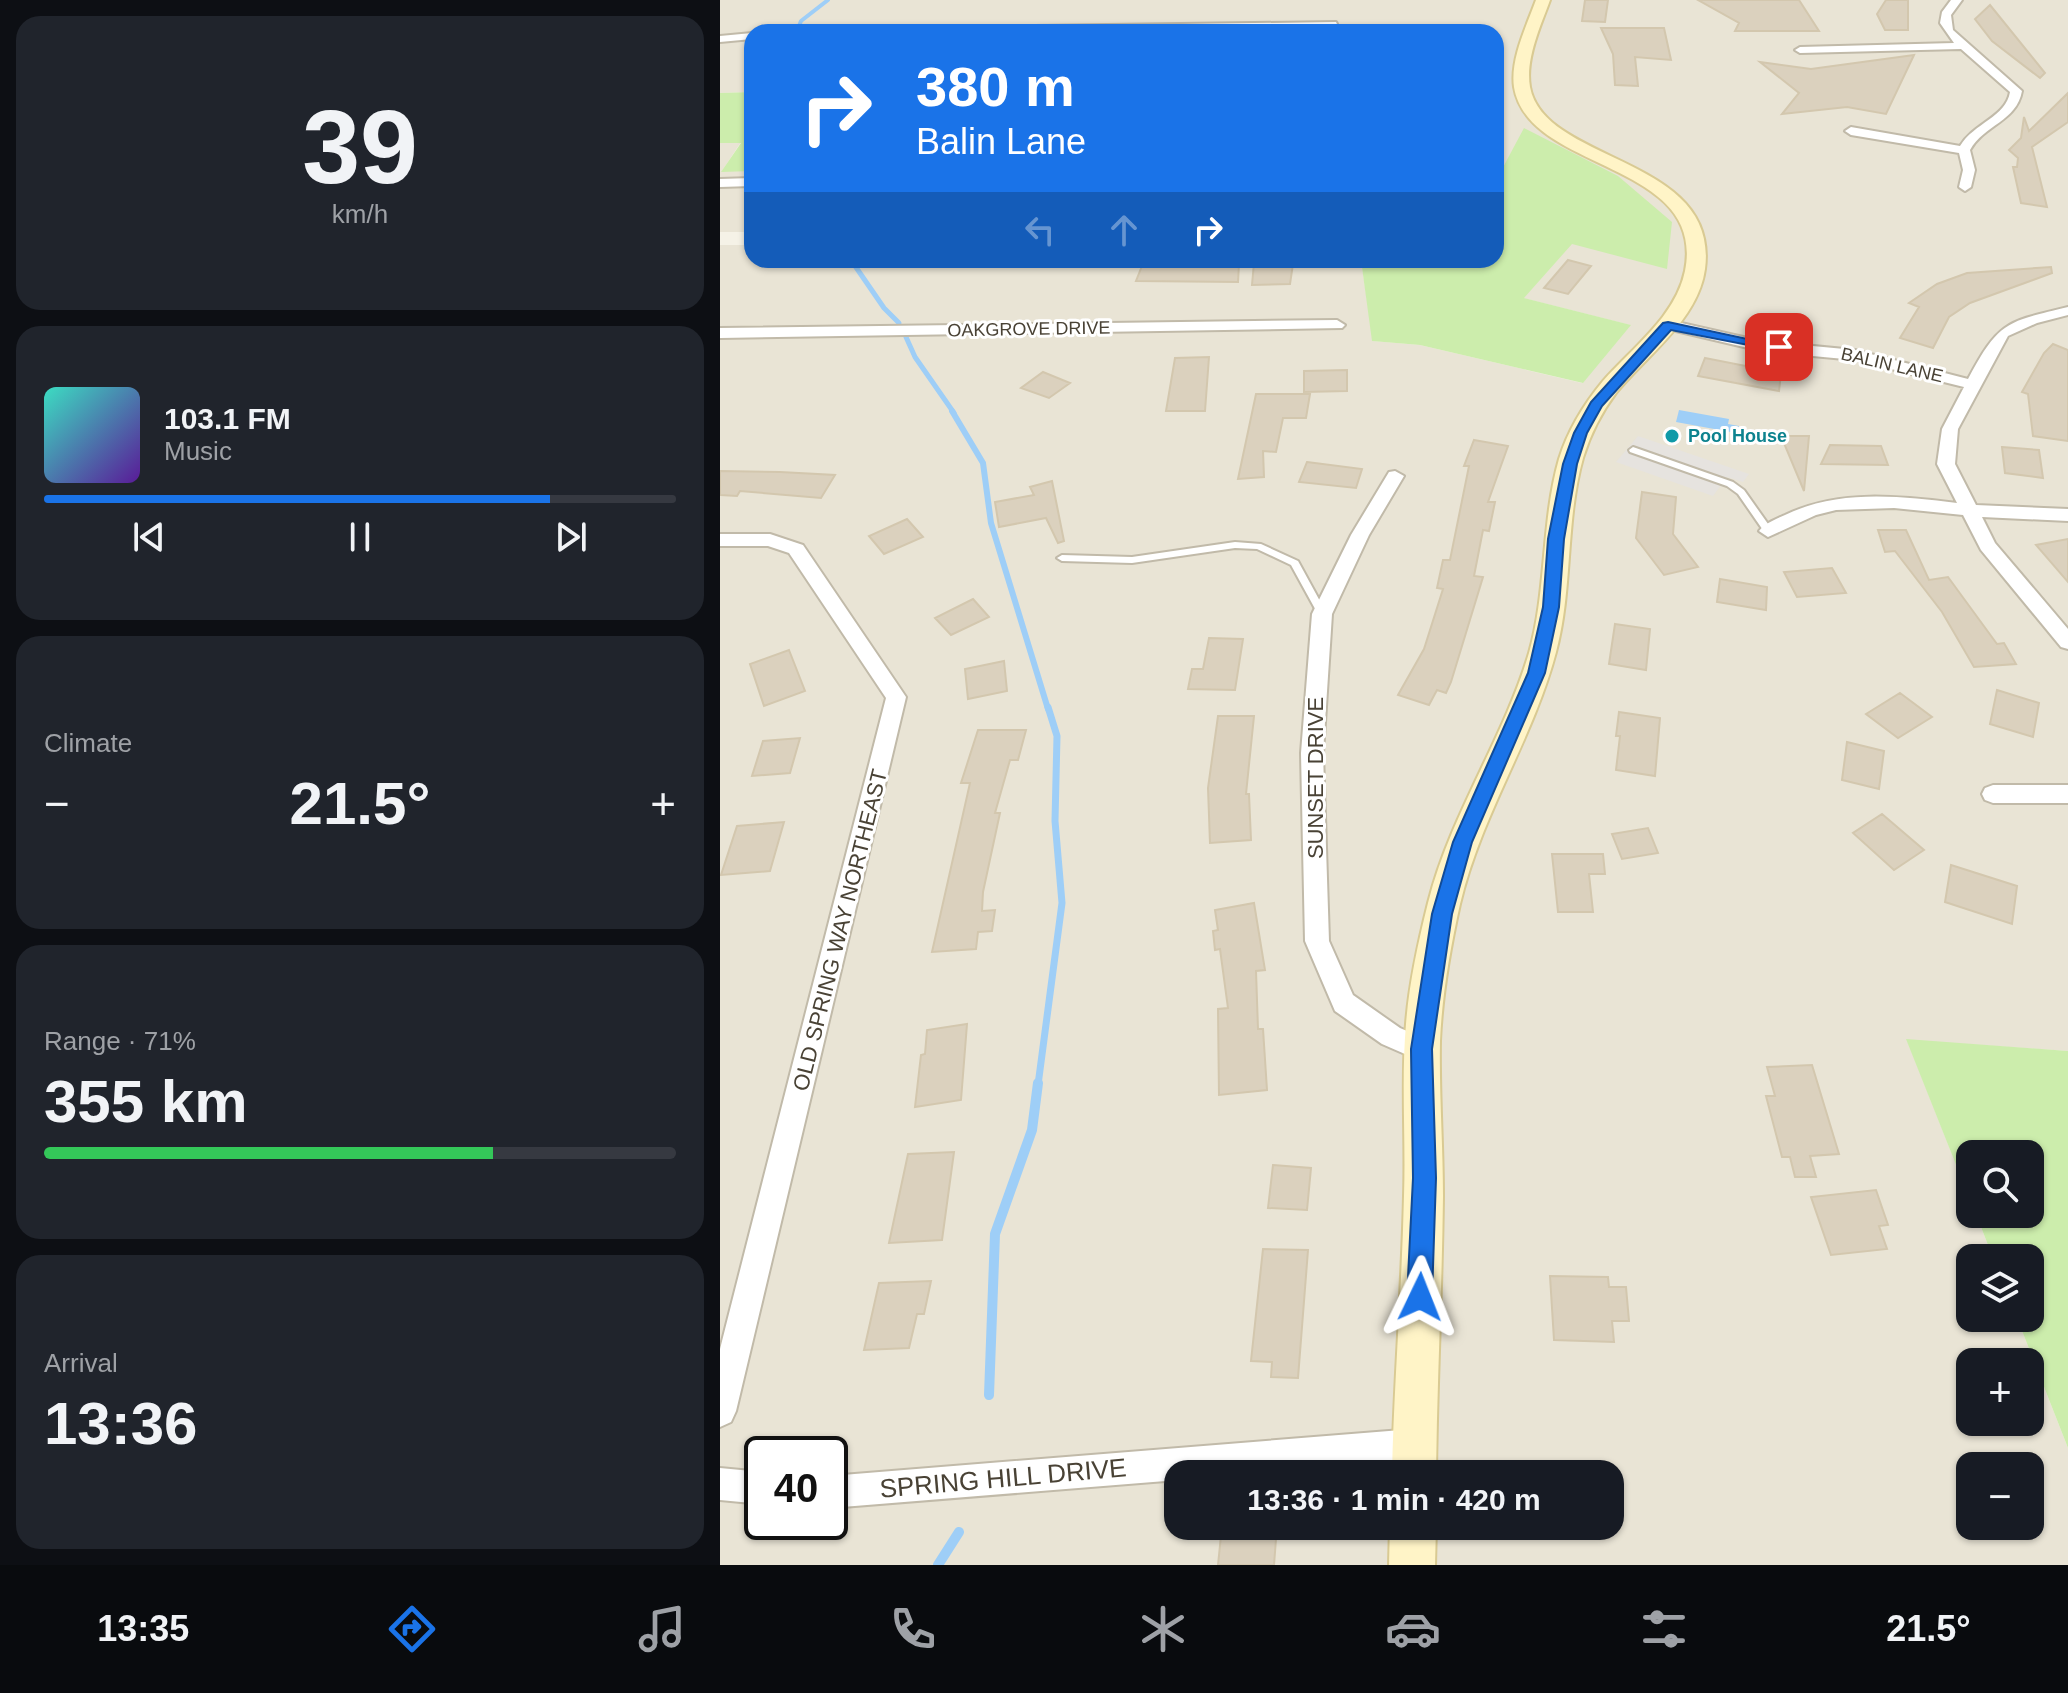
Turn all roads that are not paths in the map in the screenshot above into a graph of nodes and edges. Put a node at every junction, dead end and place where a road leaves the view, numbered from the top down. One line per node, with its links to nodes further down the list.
1 (1543, 0): 14 (street)
2 (1957, 0): 5 (street)
3 (744, 37): 4 (street)
4 (720, 39)
5 (1966, 46): 6 (street); 8 (street)
6 (1800, 50)
7 (1851, 131): 8 (street)
8 (1964, 150): 11 (street)
9 (744, 182): 10 (street)
10 (720, 183)
11 (1965, 187)
12 (2068, 311): 16 (street)
13 (1337, 325): 15 (street, OAKGROVE DRIVE)
14 (1668, 325): 16 (street, BALIN LANE); 28 (street)
15 (720, 333)
16 (1973, 385): 19 (street)
17 (1633, 450): 21 (lane)
18 (1395, 476): 24 (street, SUNSET DRIVE)
19 (1967, 511): 20 (street); 21 (street); 25 (street)
20 (2068, 515)
21 (1768, 531)
22 (720, 540): 29 (street, OLD SPRING WAY NORTHEAST)
23 (1062, 558): 24 (lane)
24 (1322, 614): 28 (street, SUNSET DRIVE)
25 (2068, 642)
26 (1993, 794): 27 (street)
27 (2068, 794)
28 (1421, 1049): 30 (street)
29 (720, 1411)
30 (1414, 1460)
31 (1164, 1474): 34 (street, SPRING HILL DRIVE)
32 (720, 1484): 33 (street)
33 (744, 1486)
34 (848, 1491)
35 (1413, 1540): 36 (street)
36 (1412, 1565)

